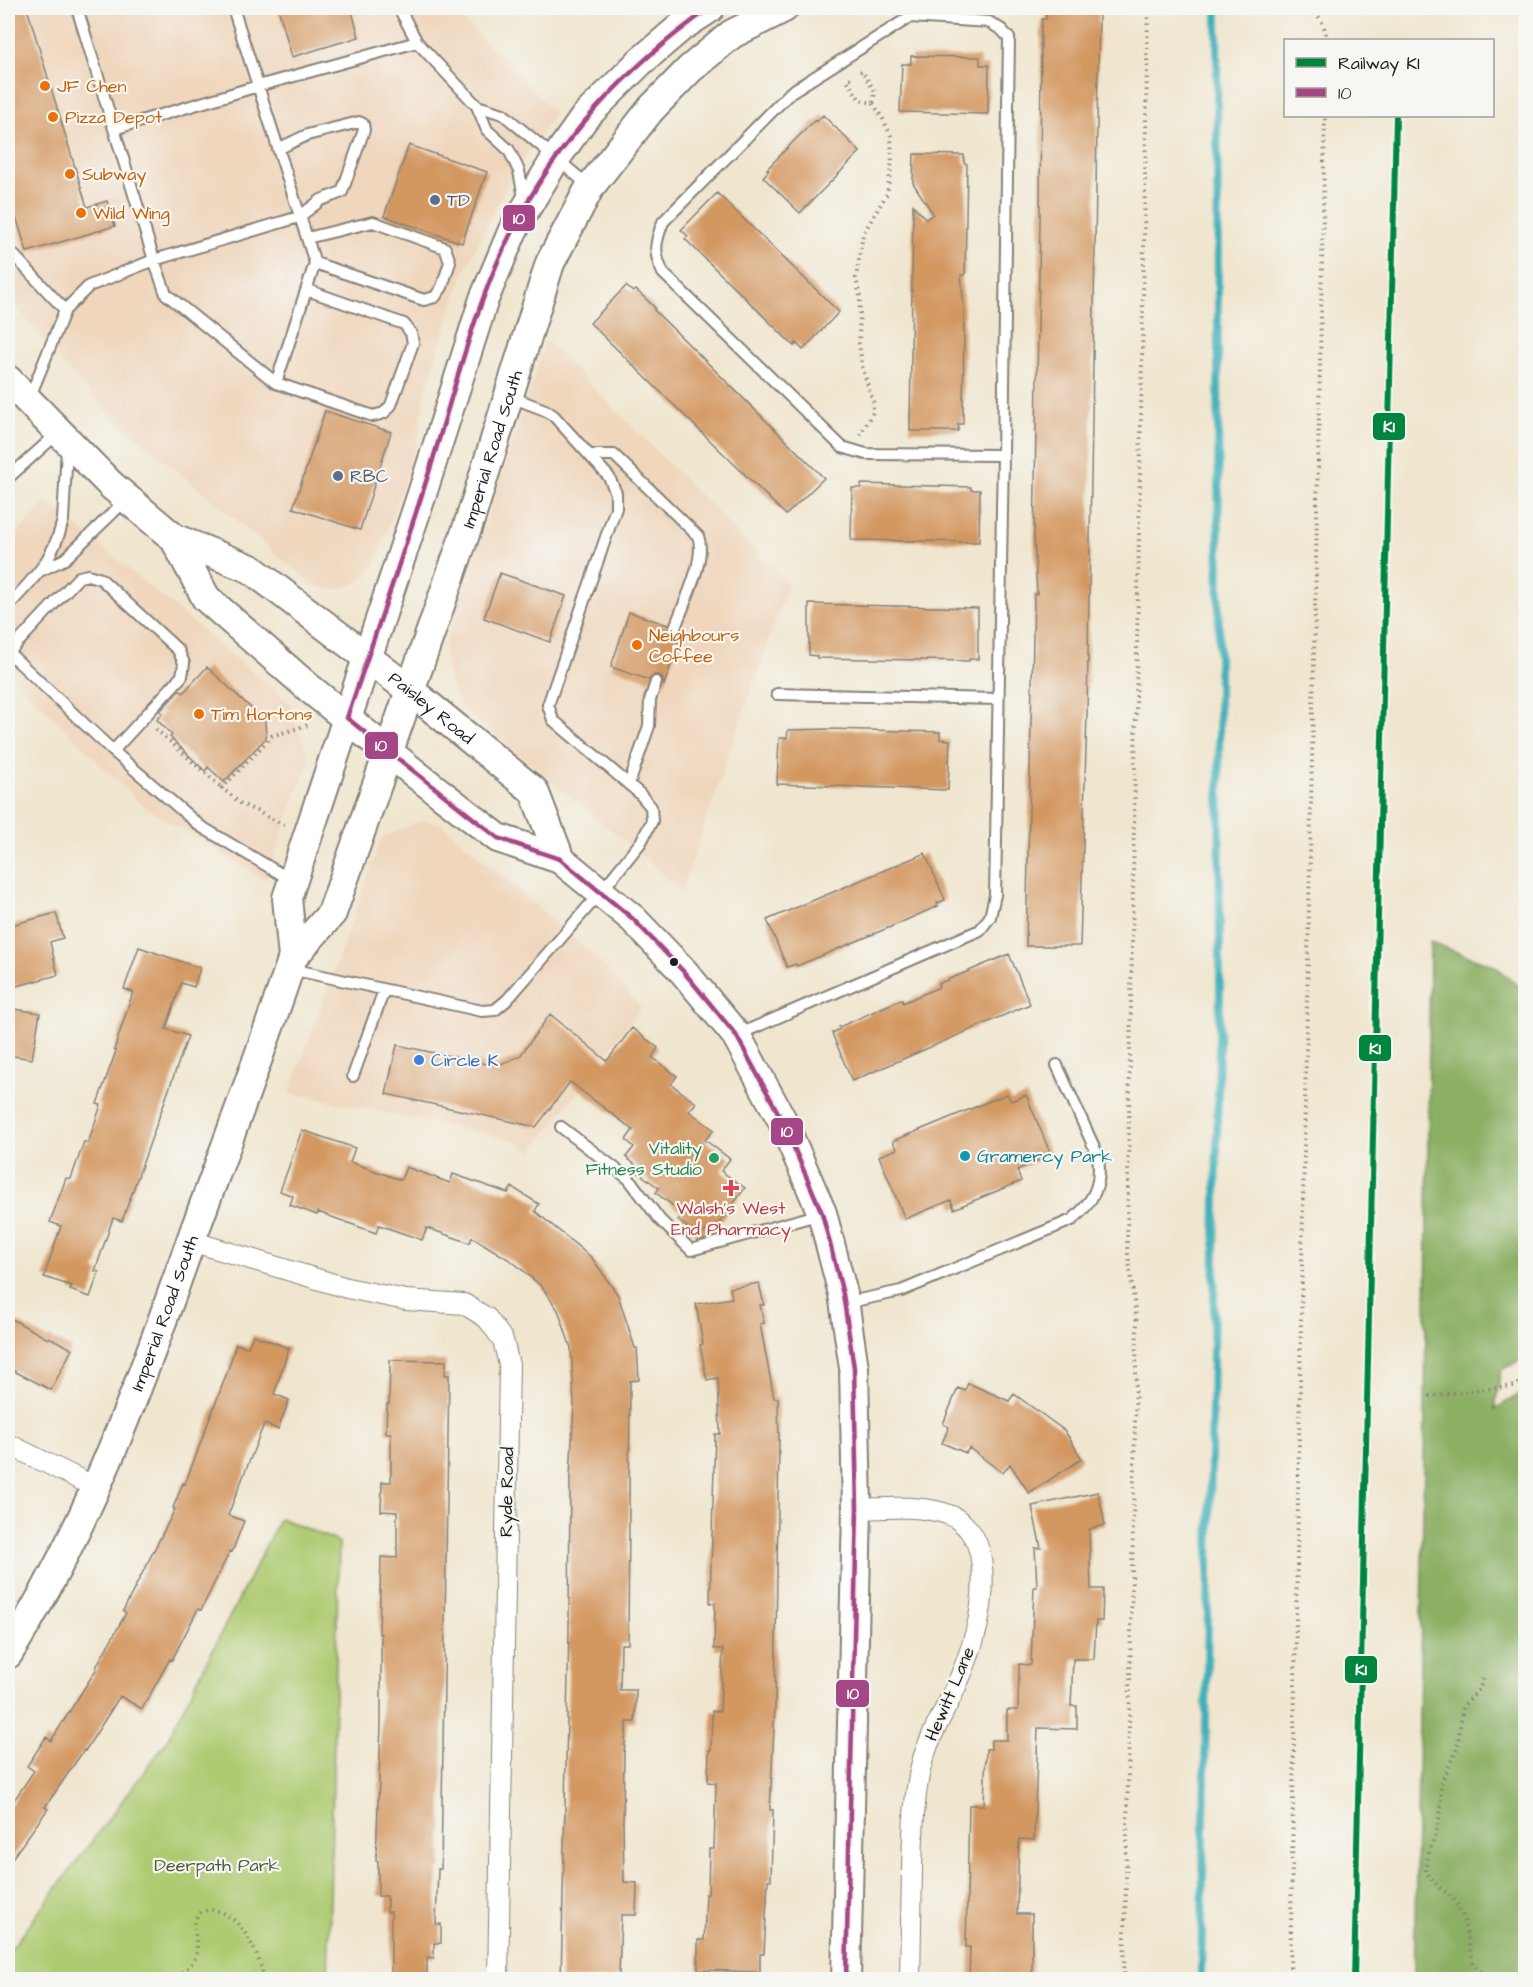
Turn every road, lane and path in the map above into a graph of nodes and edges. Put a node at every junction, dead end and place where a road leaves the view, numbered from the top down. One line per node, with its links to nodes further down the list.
1 (77, 8): 15 (lane)
2 (233, 8): 11 (lane)
3 (399, 8): 10 (lane)
4 (710, 8): 17 (street, Imperial Road South)
5 (784, 8): 18 (street, Imperial Road South)
6 (1148, 8): 79 (path)
7 (1310, 8): 9 (path)
8 (908, 12): 32 (lane); 34 (lane)
9 (1326, 39)
10 (417, 42): 11 (lane); 13 (lane)
11 (258, 86): 15 (lane); 16 (lane)
12 (873, 103): 12 (path); 32 (path)
13 (477, 106): 17 (lane); 19 (lane)
14 (1325, 117): 80 (path)
15 (114, 129): 23 (lane)
16 (278, 149): 20 (lane); 20 (lane)
17 (556, 158): 18 (lane); 19 (street, Imperial Road South)
18 (590, 187): 29 (street, Imperial Road South)
19 (524, 210): 42 (street, Imperial Road South)
20 (299, 217): 21 (lane); 23 (lane)
21 (308, 238): 24 (lane); 24 (lane)
22 (8, 249): 26 (lane)
23 (154, 260): 26 (lane); 28 (lane)
24 (315, 263): 25 (lane)
25 (307, 290): 28 (lane); 28 (lane)
26 (65, 310): 30 (lane)
27 (8, 380): 30 (street, Paisley Road)
28 (276, 383)
29 (508, 396): 33 (lane); 44 (street, Imperial Road South)
30 (28, 401): 31 (street, Paisley Road)
31 (63, 437): 35 (lane); 36 (street, Paisley Road); 38 (lane)
32 (852, 451): 34 (lane)
33 (590, 455): 40 (lane); 52 (lane)
34 (1003, 455): 46 (lane)
35 (8, 478)
36 (128, 499): 37 (street, Paisley Road); 38 (lane)
37 (174, 538): 42 (street, Paisley Road); 47 (street, Paisley Road)
38 (42, 570): 39 (lane)
39 (8, 606)
40 (675, 627)
41 (8, 652): 50 (lane); 50 (lane)
42 (367, 659): 44 (street, Paisley Road); 47 (street, Imperial Road South)
43 (656, 682): 52 (lane)
44 (411, 691): 51 (street, Imperial Road South); 55 (street, Paisley Road)
45 (777, 694): 46 (lane)
46 (998, 699): 60 (lane)
47 (347, 718): 51 (street, Paisley Road); 56 (street, Imperial Road South)
48 (148, 722): 53 (path)
49 (308, 725): 53 (path)
50 (113, 751): 56 (lane)
51 (388, 752): 55 (street, Paisley Road); 58 (street, Imperial Road South)
52 (630, 784): 57 (lane)
53 (222, 788): 54 (path)
54 (290, 828)
55 (560, 859): 57 (street, Paisley Road)
56 (292, 881): 58 (street, Imperial Road South)
57 (600, 893): 59 (lane); 60 (street, Paisley Road)
58 (291, 963): 59 (lane); 65 (street, Imperial Road South)
59 (384, 990): 62 (lane)
60 (736, 1035): 64 (street, Paisley Road)
61 (1057, 1065): 66 (lane)
62 (353, 1076)
63 (561, 1127): 64 (lane)
64 (822, 1214): 66 (street, Paisley Road)
65 (191, 1241): 70 (street, Imperial Road South); 76 (street, Ryde Road)
66 (844, 1303): 71 (street, Paisley Road)
67 (1526, 1379): 68 (path)
68 (1430, 1396)
69 (8, 1444): 70 (street)
70 (97, 1488): 72 (street, Imperial Road South)
71 (857, 1509): 77 (street, Paisley Road); 78 (street, Hewitt Lane)
72 (8, 1654)
73 (1483, 1679): 81 (path)
74 (173, 1980): 75 (path)
75 (264, 1980)
76 (498, 1980)
77 (846, 1980)
78 (910, 1980)
79 (1124, 1980)
80 (1290, 1980)
81 (1491, 1980)

